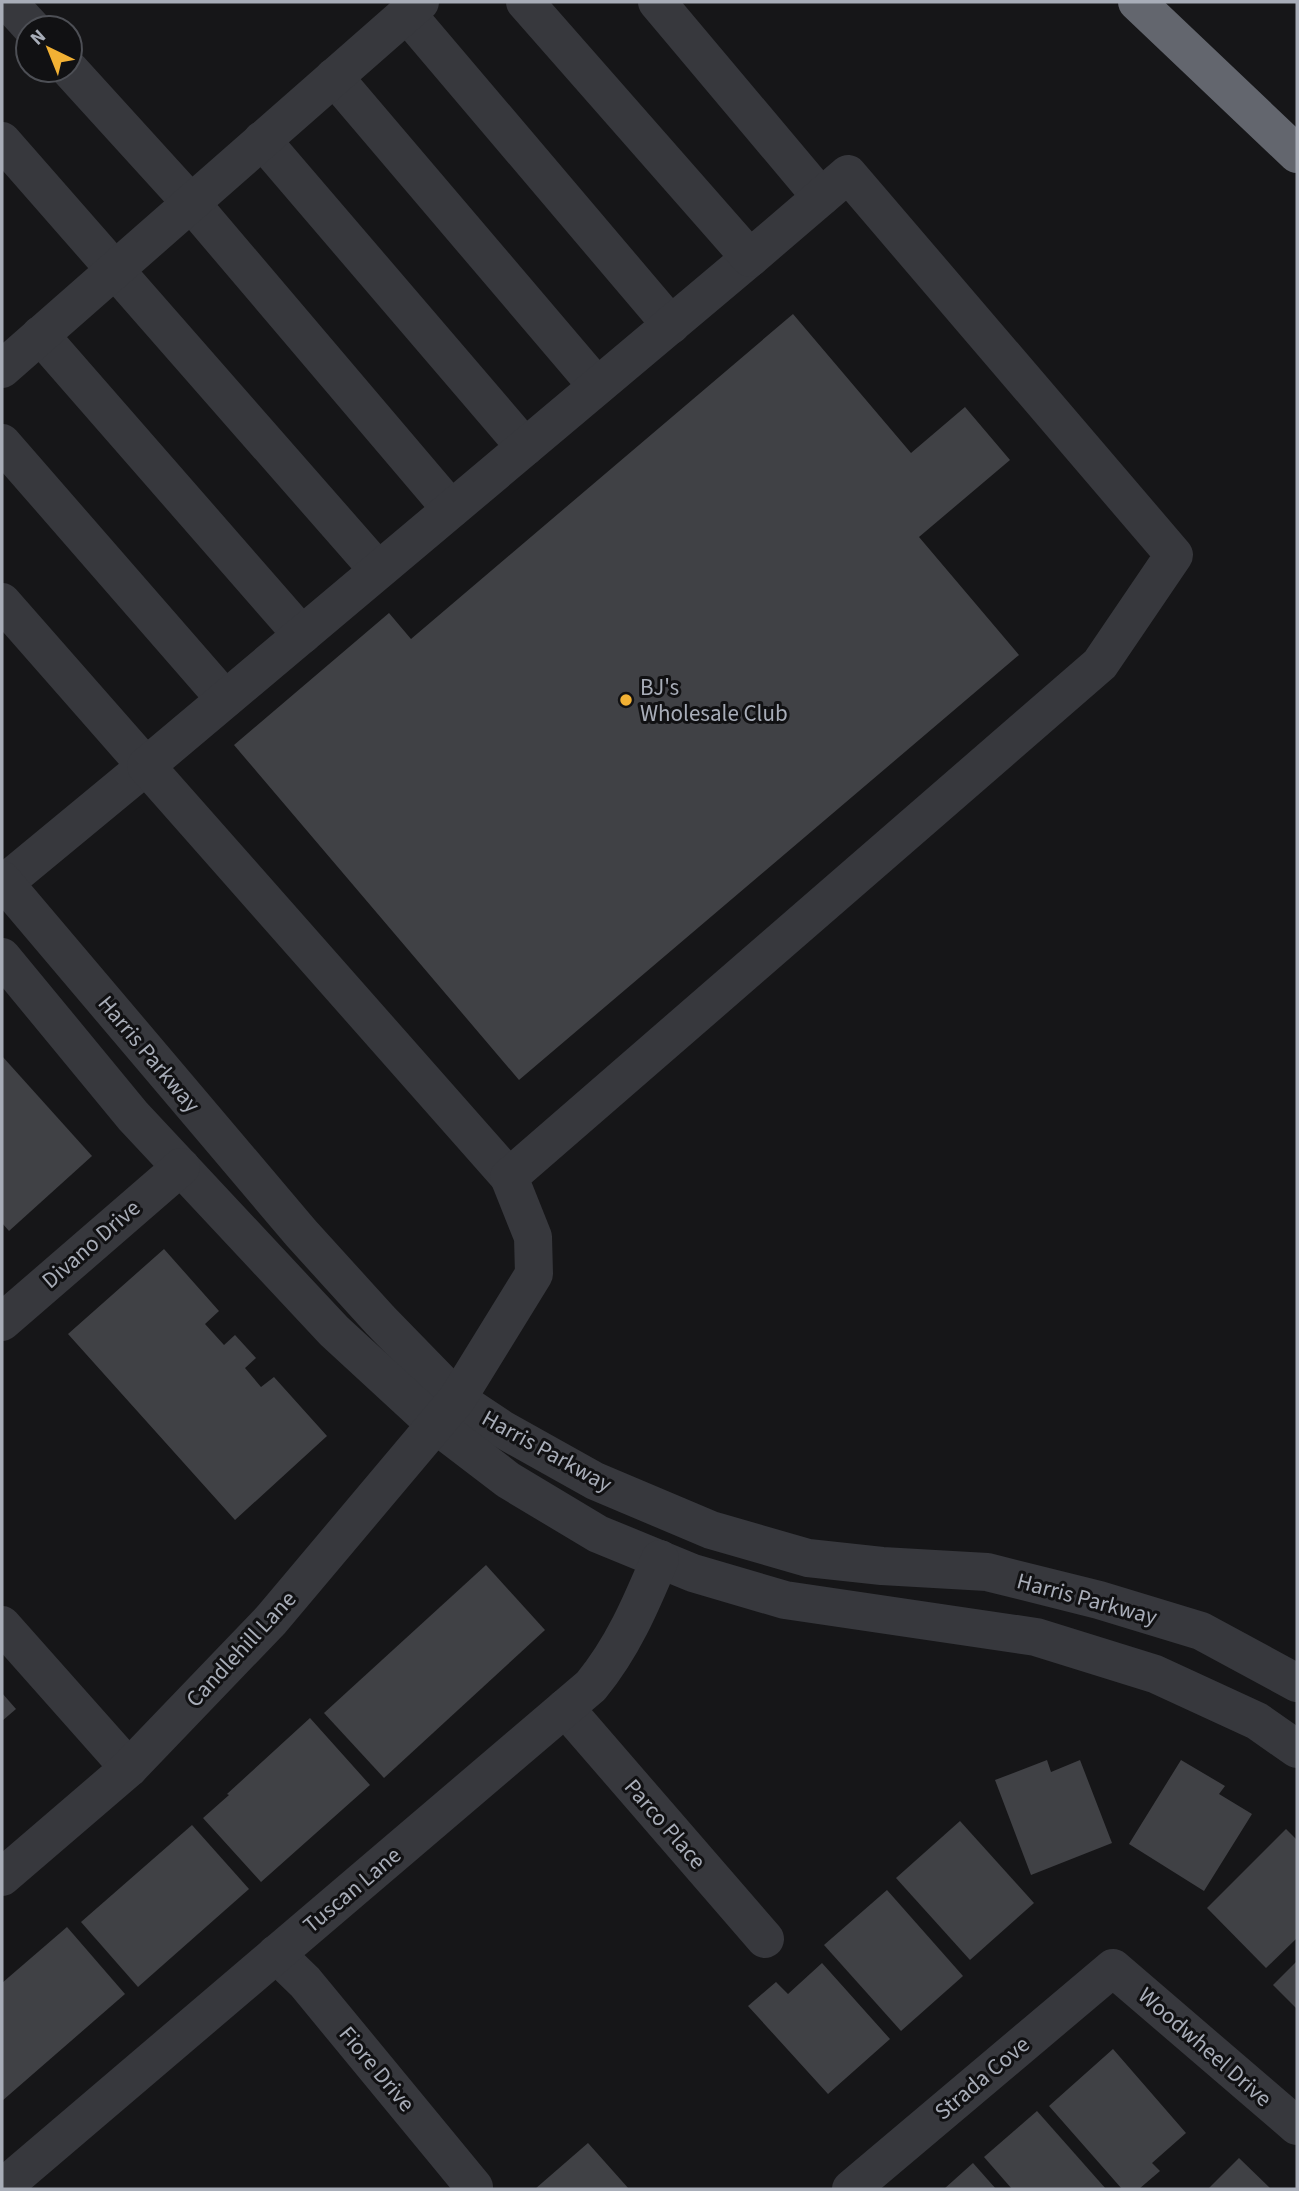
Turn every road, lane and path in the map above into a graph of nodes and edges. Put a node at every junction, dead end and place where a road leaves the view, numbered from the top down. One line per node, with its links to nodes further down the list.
1 (525, 2): 12 (street)
2 (657, 2): 10 (street)
3 (1137, 2): 9 (highway)
4 (414, 8): 5 (street); 14 (street)
5 (334, 77): 7 (street); 17 (street)
6 (83, 84): 11 (street)
7 (262, 140): 11 (street); 19 (street)
8 (2, 141): 13 (street)
9 (1297, 154)
10 (821, 197): 12 (street); 29 (street)
11 (191, 203): 13 (street); 20 (street)
12 (750, 258): 14 (street)
13 (114, 270): 15 (street); 21 (street)
14 (671, 325): 17 (street)
15 (40, 335): 16 (street); 23 (street)
16 (2, 369)
17 (597, 386): 19 (street)
18 (2, 443): 24 (street)
19 (525, 447): 20 (street)
20 (451, 509): 21 (street)
21 (378, 570): 23 (street)
22 (2, 602): 25 (street, Candlehill Lane)
23 (302, 635): 24 (street)
24 (225, 699): 25 (street)
25 (146, 765): 26 (street); 29 (street, Candlehill Lane)
26 (3, 882): 31 (street, Harris Parkway)
27 (2, 957): 28 (street, Harris Parkway)
28 (181, 1167): 30 (street, Divano Drive); 31 (street, Harris Parkway)
29 (509, 1177): 31 (street, Candlehill Lane)
30 (7, 1307)
31 (447, 1412): 32 (street, Harris Parkway); 34 (street, Harris Parkway); 37 (street, Candlehill Lane)
32 (660, 1559): 35 (street, Tuscan Lane); 36 (street, Harris Parkway)
33 (2, 1625): 37 (street)
34 (1297, 1683)
35 (565, 1708): 39 (street, Parco Place); 40 (street, Tuscan Lane)
36 (1297, 1749)
37 (129, 1768): 38 (street, Candlehill Lane)
38 (2, 1877)
39 (765, 1939)
40 (276, 1954): 43 (street, Fiore Drive); 44 (street, Tuscan Lane)
41 (1113, 1968): 42 (street, Woodwheel Drive); 45 (street, Strada Cove)
42 (1297, 2126)
43 (474, 2187)
44 (2, 2188)
45 (851, 2189)

